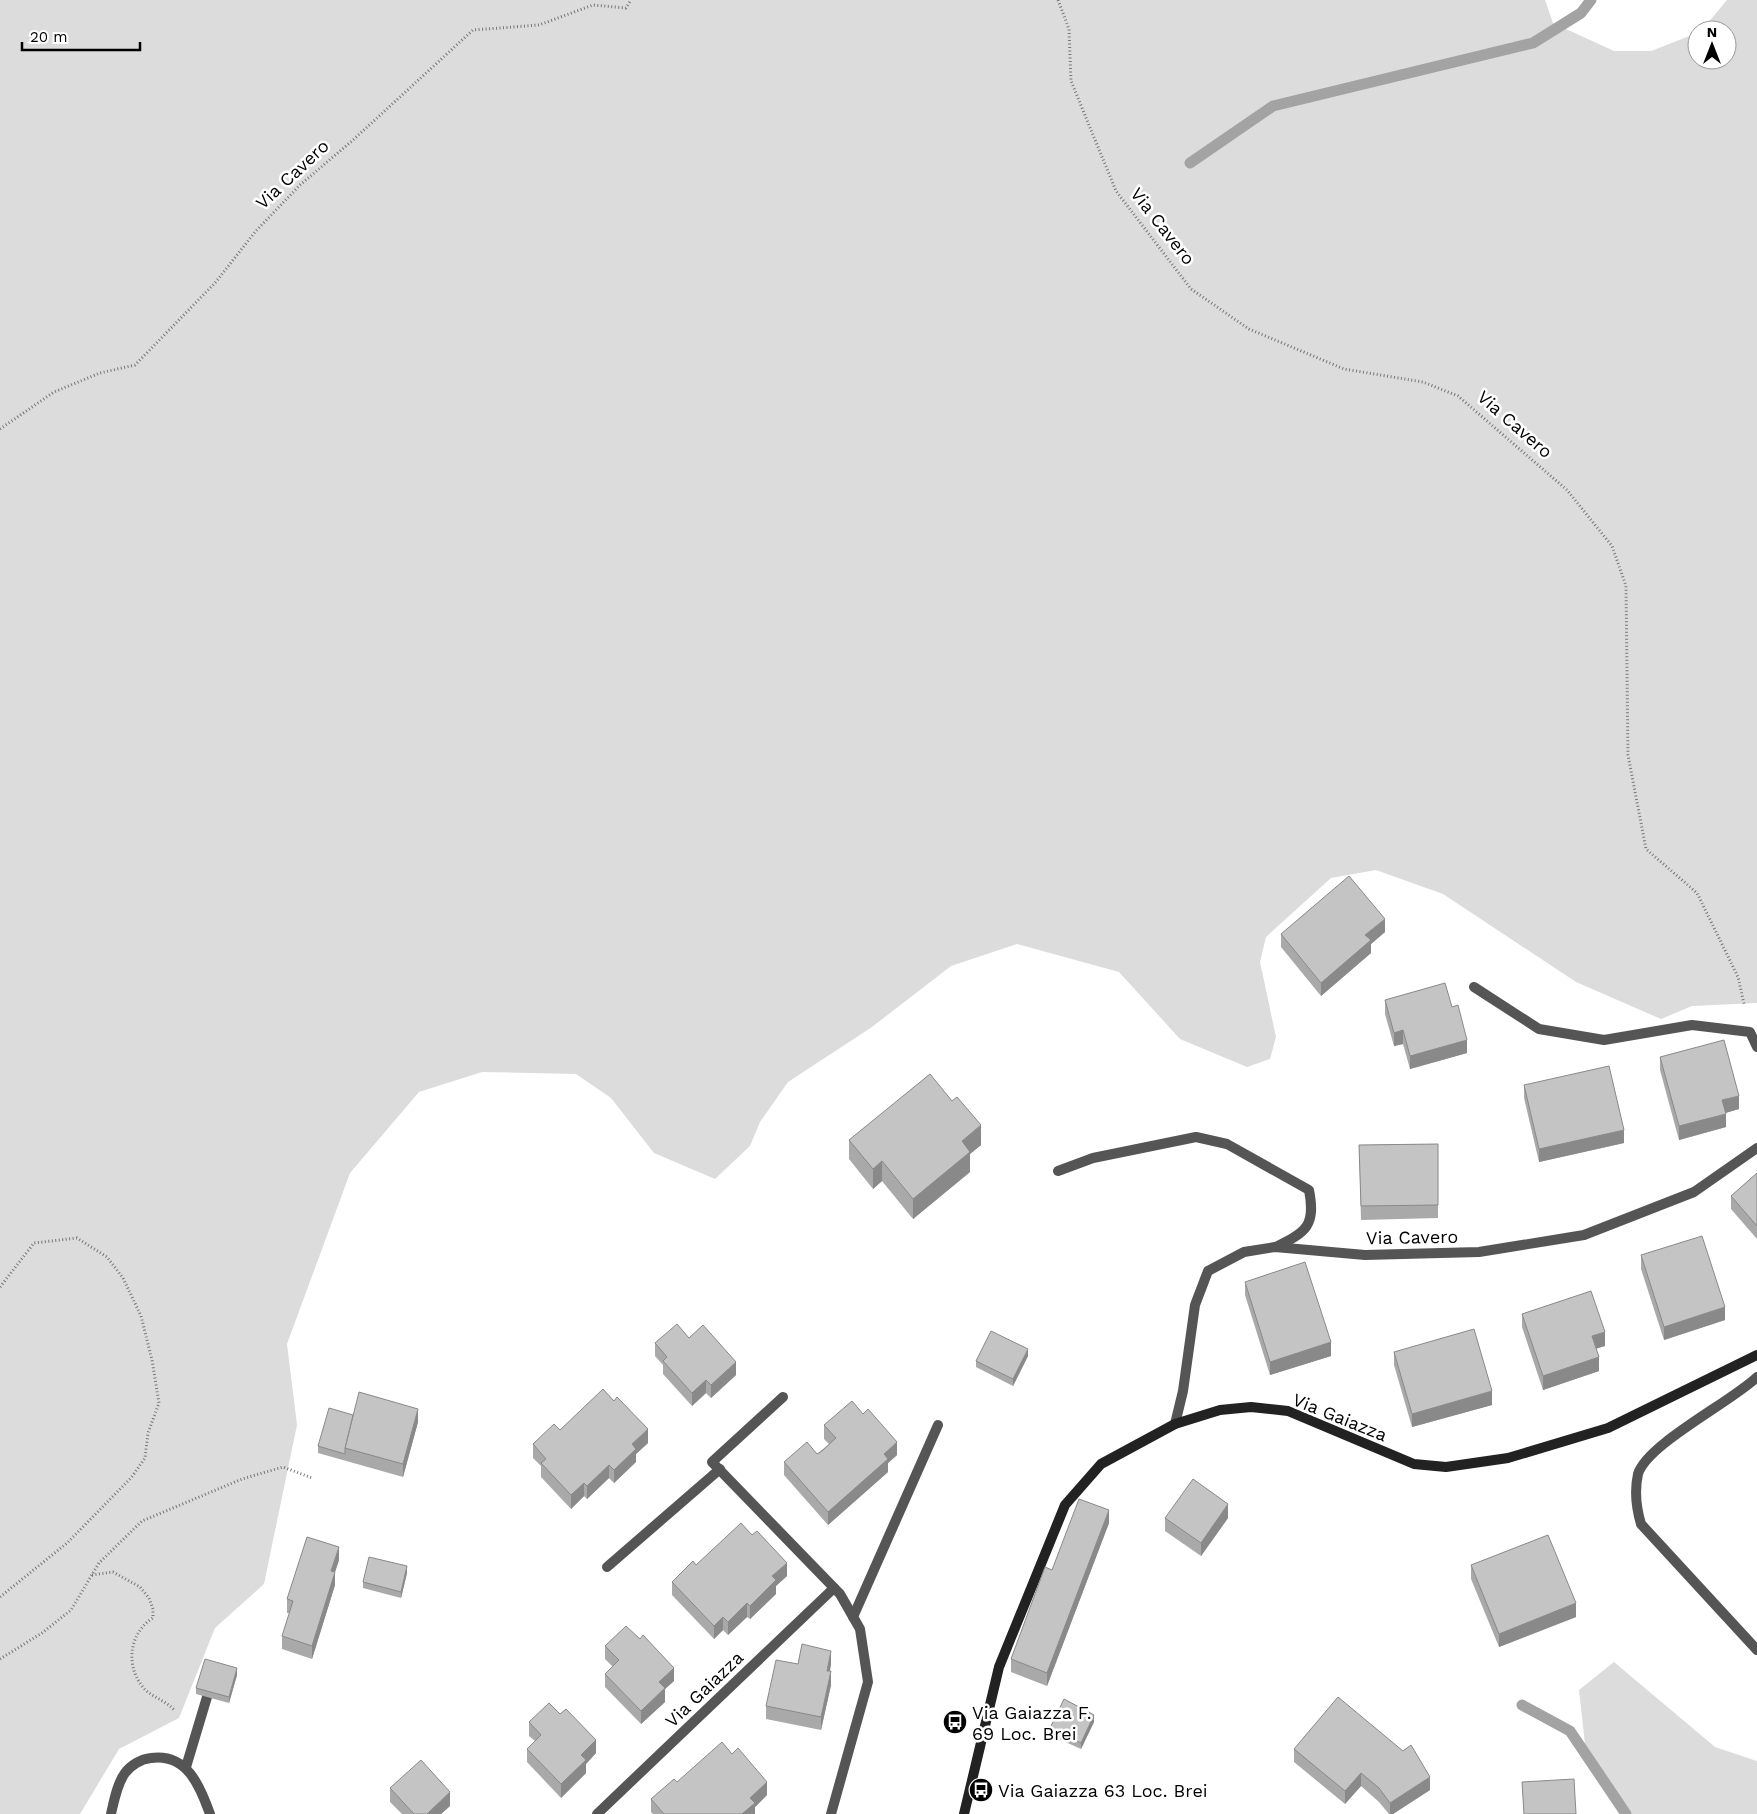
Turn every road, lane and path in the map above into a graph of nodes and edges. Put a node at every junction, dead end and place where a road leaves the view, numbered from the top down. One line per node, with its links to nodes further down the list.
1 (631, 0): 3 (path, Via Cavero)
2 (1058, 0): 5 (path, Via Cavero)
3 (0, 429)
4 (1474, 987): 5 (street)
5 (1750, 1032): 6 (street)
6 (1757, 1047)
7 (1757, 1148): 9 (street, Via Cavero)
8 (1058, 1171): 9 (street)
9 (1275, 1247): 14 (street, Via Cavero)
10 (0, 1287): 21 (path)
11 (1757, 1355): 14 (main road, Via Gaiazza)
12 (1757, 1378): 23 (street)
13 (783, 1397): 16 (street)
14 (1174, 1424): 32 (main road, Via Gaiazza)
15 (938, 1425): 22 (street)
16 (720, 1469): 18 (street); 20 (street)
17 (312, 1478): 19 (path)
18 (607, 1568)
19 (92, 1575): 24 (path); 26 (path)
20 (834, 1588): 22 (street); 30 (street, Via Gaiazza)
21 (0, 1597)
22 (853, 1616): 31 (street)
23 (1757, 1650)
24 (0, 1659)
25 (207, 1697): 26 (street)
26 (198, 1723): 27 (street)
27 (186, 1767): 28 (street); 29 (street)
28 (111, 1814)
29 (210, 1814)
30 (597, 1814)
31 (831, 1814)
32 (964, 1814)

